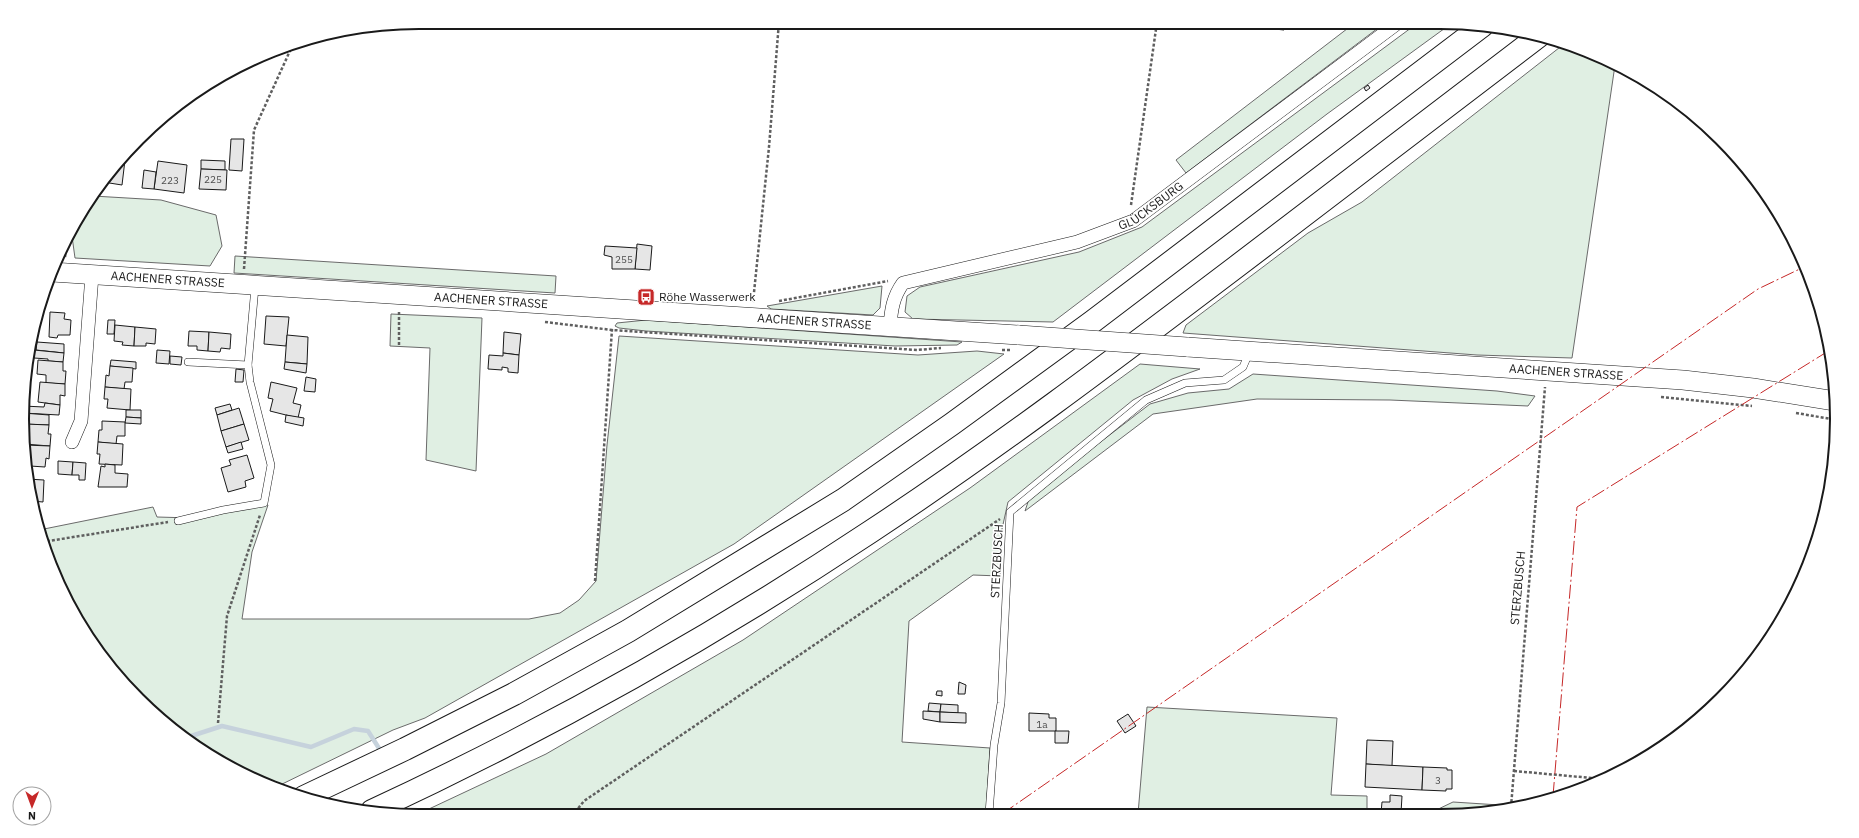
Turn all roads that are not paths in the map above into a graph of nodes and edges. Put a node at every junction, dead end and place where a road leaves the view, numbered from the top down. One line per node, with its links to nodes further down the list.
1 (1390, 29): 7 (street, GLÜCKSBURG)
2 (1476, 31): 14 (highway)
3 (1533, 40): 15 (highway)
4 (58, 272): 5 (main road, AACHENER STRASSE)
5 (92, 275): 6 (main road, AACHENER STRASSE); 12 (street)
6 (249, 285): 7 (main road, AACHENER STRASSE); 10 (lane)
7 (890, 327): 8 (main road, AACHENER STRASSE, bridge)
8 (1250, 351): 11 (main road, AACHENER STRASSE); 16 (lane, STERZBUSCH)
9 (188, 362): 10 (lane)
10 (248, 365): 13 (lane)
11 (1829, 400)
12 (72, 442)
13 (178, 521)
14 (311, 794)
15 (381, 807)
16 (989, 809)

